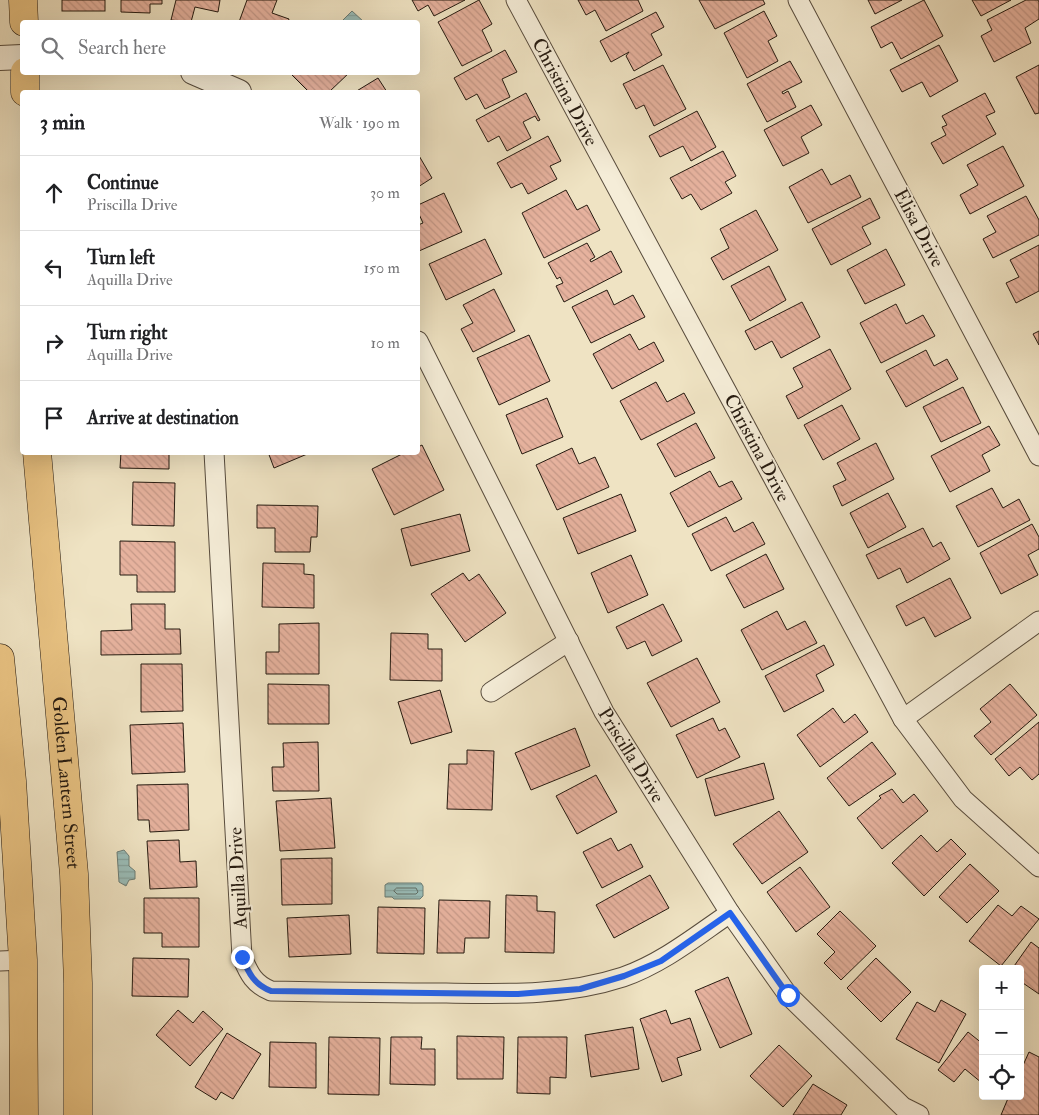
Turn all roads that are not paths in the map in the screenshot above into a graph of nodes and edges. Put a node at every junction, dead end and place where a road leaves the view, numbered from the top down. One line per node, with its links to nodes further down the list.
1 (23, 0): 4 (main road)
2 (516, 0): 19 (street, Christina Drive)
3 (798, 0): 14 (street, Elisa Drive)
4 (24, 20)
5 (20, 57): 6 (street)
6 (0, 58)
7 (25, 75): 9 (main road)
8 (200, 75): 10 (street)
9 (25, 90)
10 (234, 90)
11 (420, 345): 16 (street, Priscilla Drive)
12 (37, 455): 25 (main road, Golden Lantern Street)
13 (214, 455): 21 (street, Aquilla Drive)
14 (1039, 456)
15 (1039, 621): 19 (street)
16 (569, 641): 18 (street); 21 (street, Priscilla Drive)
17 (0, 658): 22 (main road)
18 (491, 692)
19 (903, 719): 20 (street, Christina Drive)
20 (1039, 867)
21 (730, 913): 23 (street, Priscilla Drive)
22 (11, 961): 24 (main road)
23 (906, 1112)
24 (24, 1115)
25 (78, 1115)

